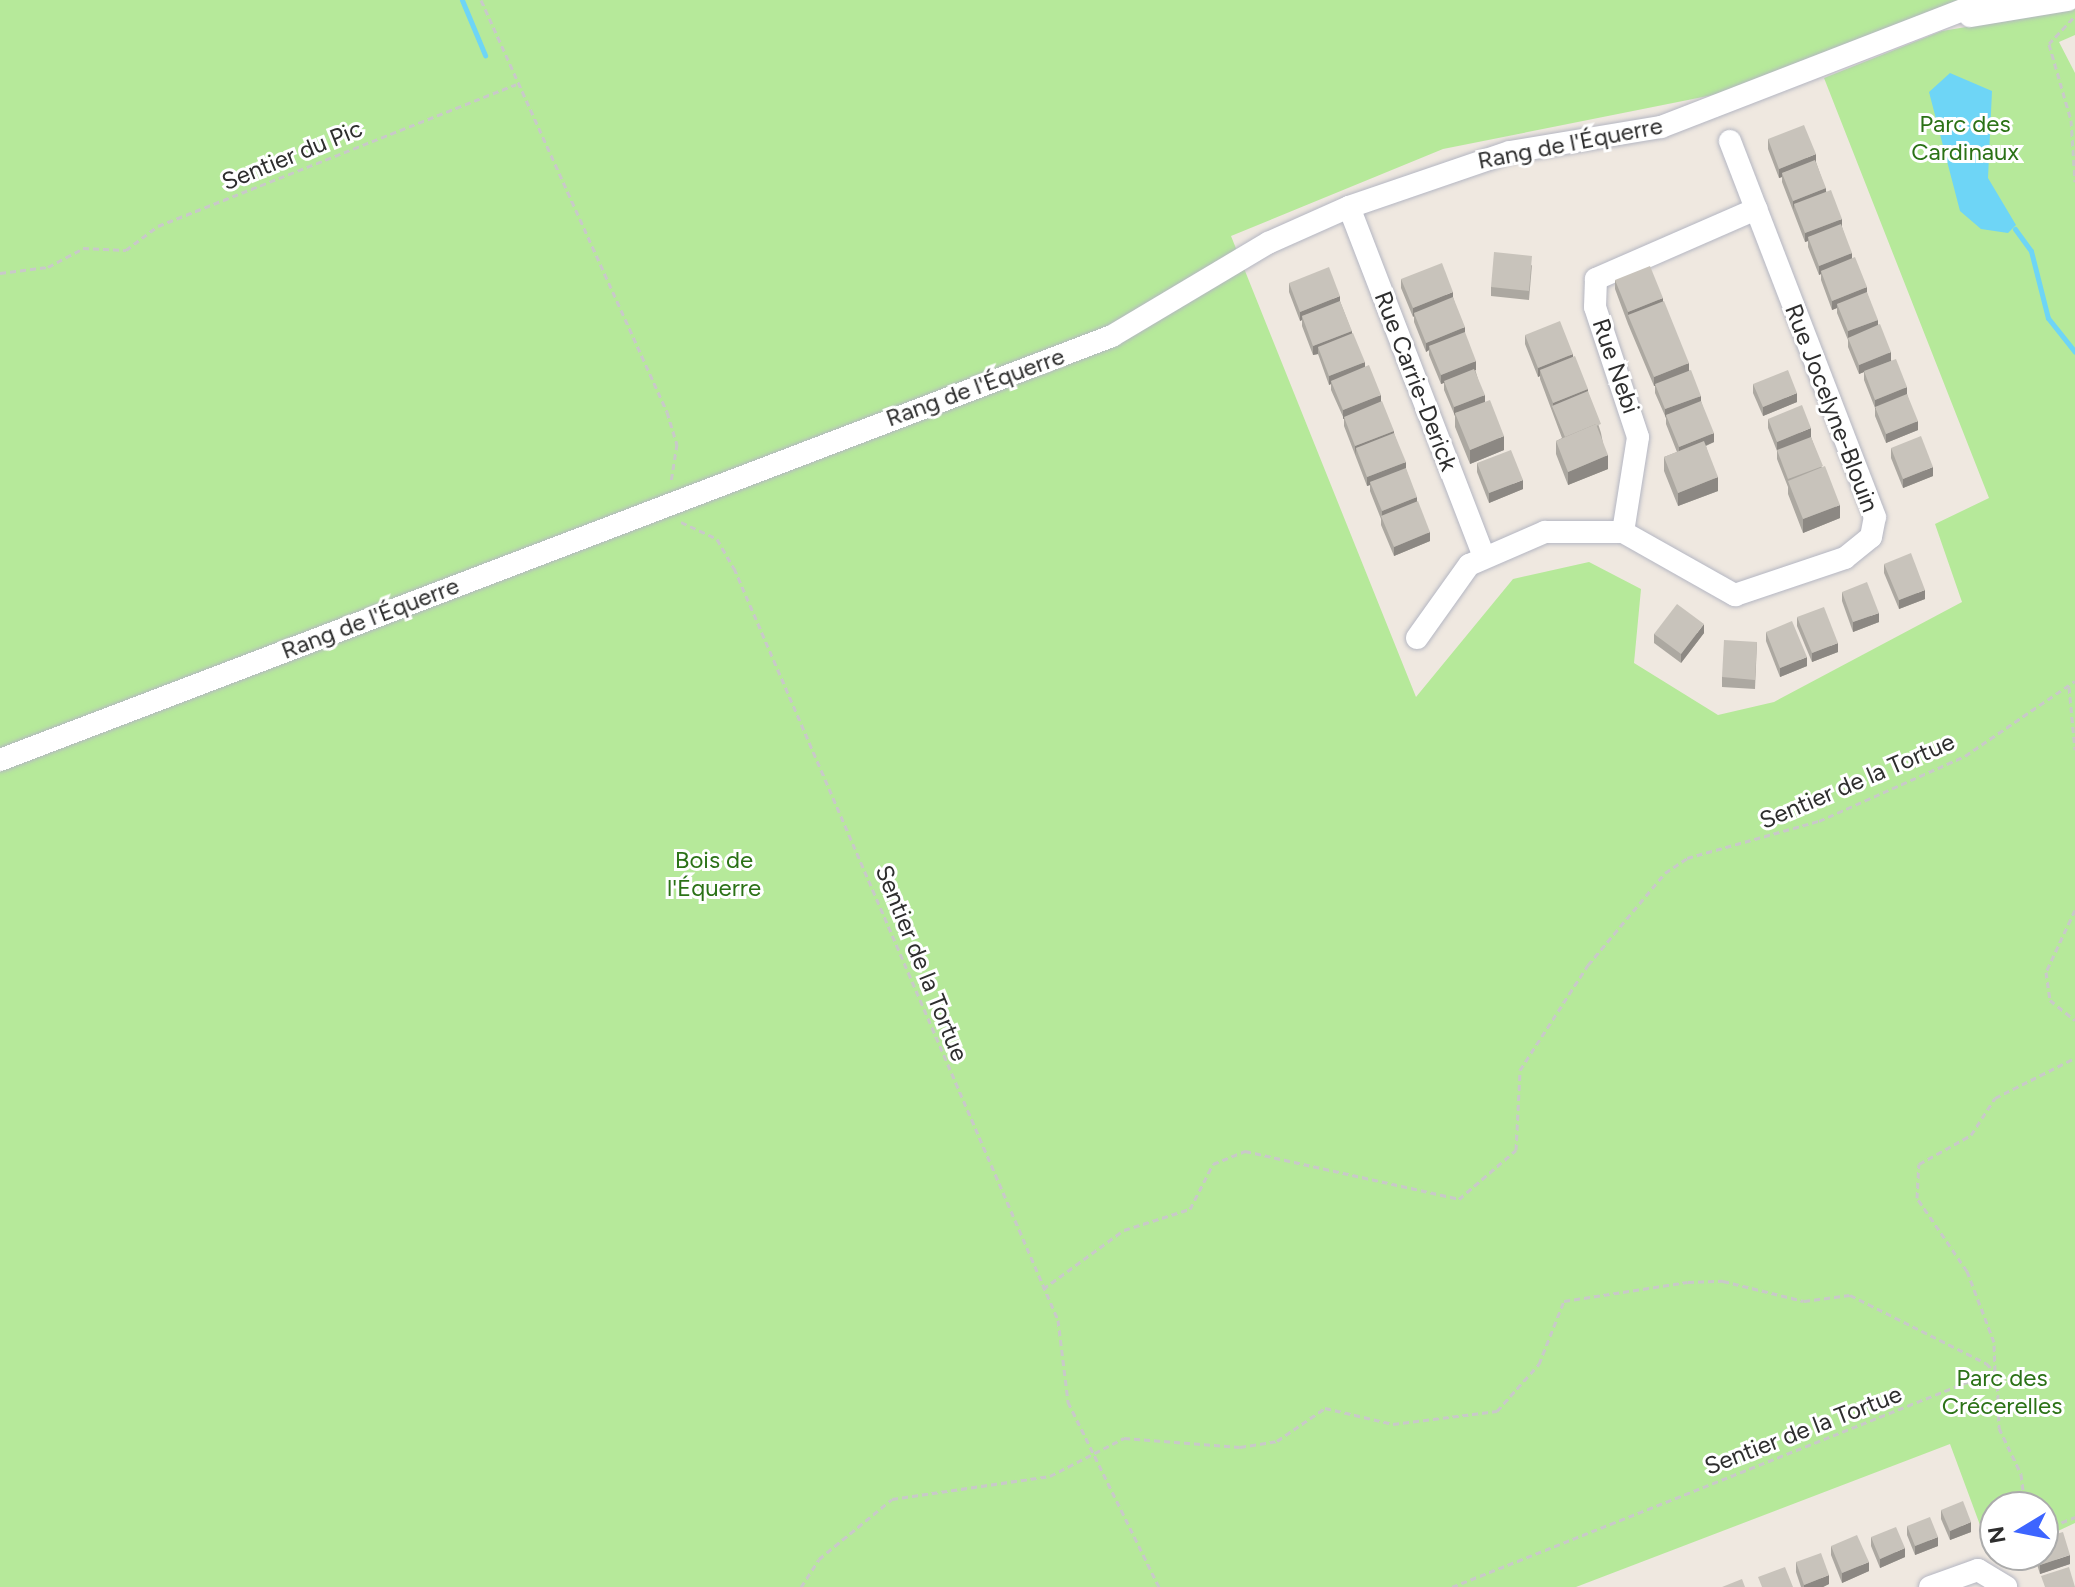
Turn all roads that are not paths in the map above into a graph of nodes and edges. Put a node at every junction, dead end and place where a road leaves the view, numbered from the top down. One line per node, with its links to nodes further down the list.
1 (1989, 0): 3 (street, Rang de l'Équerre)
2 (2070, 5): 3 (street, Rang de l'Équerre)
3 (1945, 20): 5 (street, Rang de l'Équerre)
4 (1730, 141): 6 (street, Rue Jocelyne-Blouin)
5 (1349, 207): 8 (street, Rue Carrie-Derick); 10 (street, Rang de l'Équerre)
6 (1756, 209): 7 (street, Rue Nebi); 7 (street, Rue Jocelyne-Blouin)
7 (1623, 532): 8 (street, Rue Jocelyne-Blouin)
8 (1483, 554): 9 (street, Rue Jocelyne-Blouin)
9 (1417, 638)
10 (0, 760)
11 (1930, 1587): 12 (street)
12 (2006, 1587)

